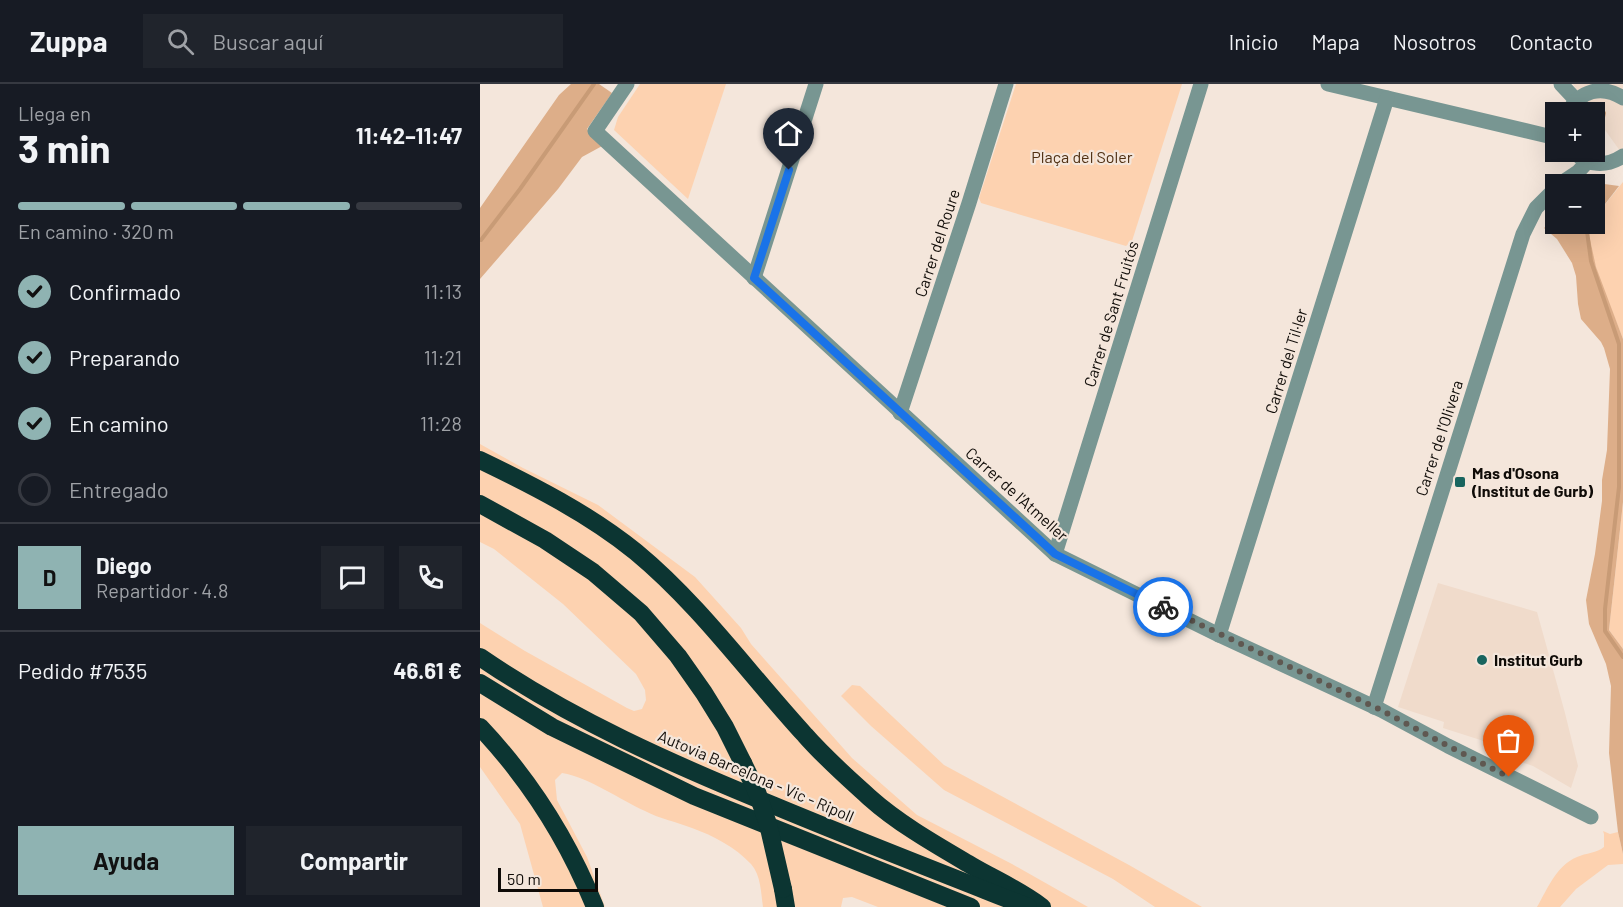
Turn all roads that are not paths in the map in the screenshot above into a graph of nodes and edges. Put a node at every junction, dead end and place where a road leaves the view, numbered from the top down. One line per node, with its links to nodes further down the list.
1 (627, 84): 16 (street, Carrer de l'Atmeller)
2 (816, 84): 16 (street)
3 (1006, 84): 17 (street, Carrer del Roure)
4 (1201, 84): 20 (street, Carrer de Sant Fruitós)
5 (1328, 84): 8 (street)
6 (1561, 84): 7 (street)
7 (1580, 97): 9 (street)
8 (1386, 98): 10 (street); 21 (street, Carrer del Til·ler)
9 (1623, 98)
10 (1545, 135)
11 (1623, 156): 13 (street)
12 (1587, 162): 14 (street)
13 (1593, 162)
14 (1575, 174)
15 (1545, 199): 24 (street, Carrer de l'Olivera)
16 (754, 278): 17 (street, Carrer de l'Atmeller)
17 (900, 413): 20 (street, Carrer de l'Atmeller)
18 (480, 460): 31 (highway)
19 (480, 504): 28 (highway, bridge)
20 (1055, 554): 21 (street, Carrer de l'Atmeller)
21 (1219, 635): 24 (street, Carrer de l'Atmeller)
22 (480, 657): 30 (highway, Autovia Barcelona - Vic - Ripoll)
23 (480, 683): 29 (highway)
24 (1374, 707): 26 (street, Carrer de l'Atmeller)
25 (480, 727): 27 (highway)
26 (1591, 817)
27 (595, 907)
28 (786, 907)
29 (971, 907)
30 (1028, 907)
31 (1042, 907)

